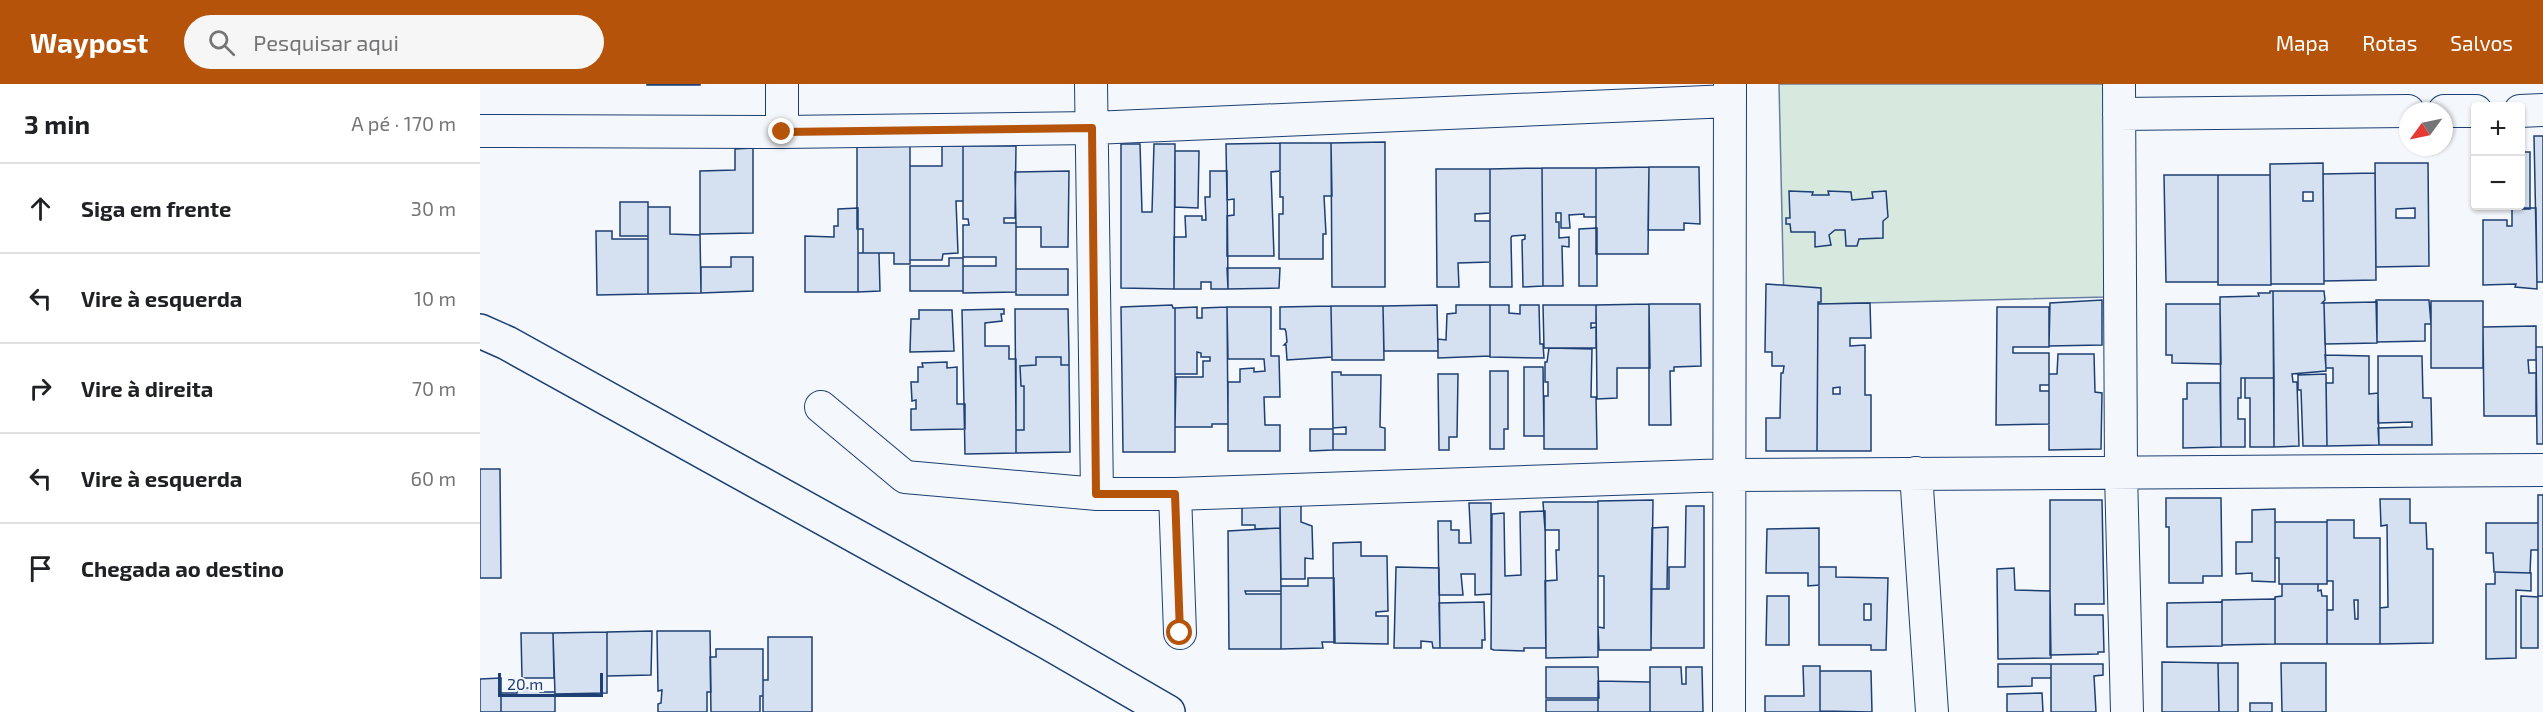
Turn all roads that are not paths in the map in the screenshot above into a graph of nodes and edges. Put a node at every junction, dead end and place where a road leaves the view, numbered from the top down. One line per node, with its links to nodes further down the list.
1 (782, 84): 12 (street)
2 (1091, 84): 10 (street)
3 (1730, 93): 10 (street); 18 (street)
4 (2119, 99): 6 (street); 17 (street)
5 (2543, 110): 9 (street)
6 (2399, 111)
7 (2453, 111): 8 (street)
8 (2471, 111)
9 (2525, 111)
10 (1092, 128): 12 (street); 19 (street)
11 (480, 131): 12 (street)
12 (782, 132)
13 (489, 339): 22 (street)
14 (821, 407): 19 (street)
15 (2543, 470): 17 (street)
16 (1917, 472): 17 (street); 18 (street); 24 (street)
17 (2121, 473): 25 (street)
18 (1730, 475): 20 (street); 23 (street)
19 (1096, 494): 20 (street)
20 (1175, 494): 21 (street)
21 (1180, 633)
22 (1168, 712)
23 (1729, 712)
24 (1932, 712)
25 (2127, 712)

